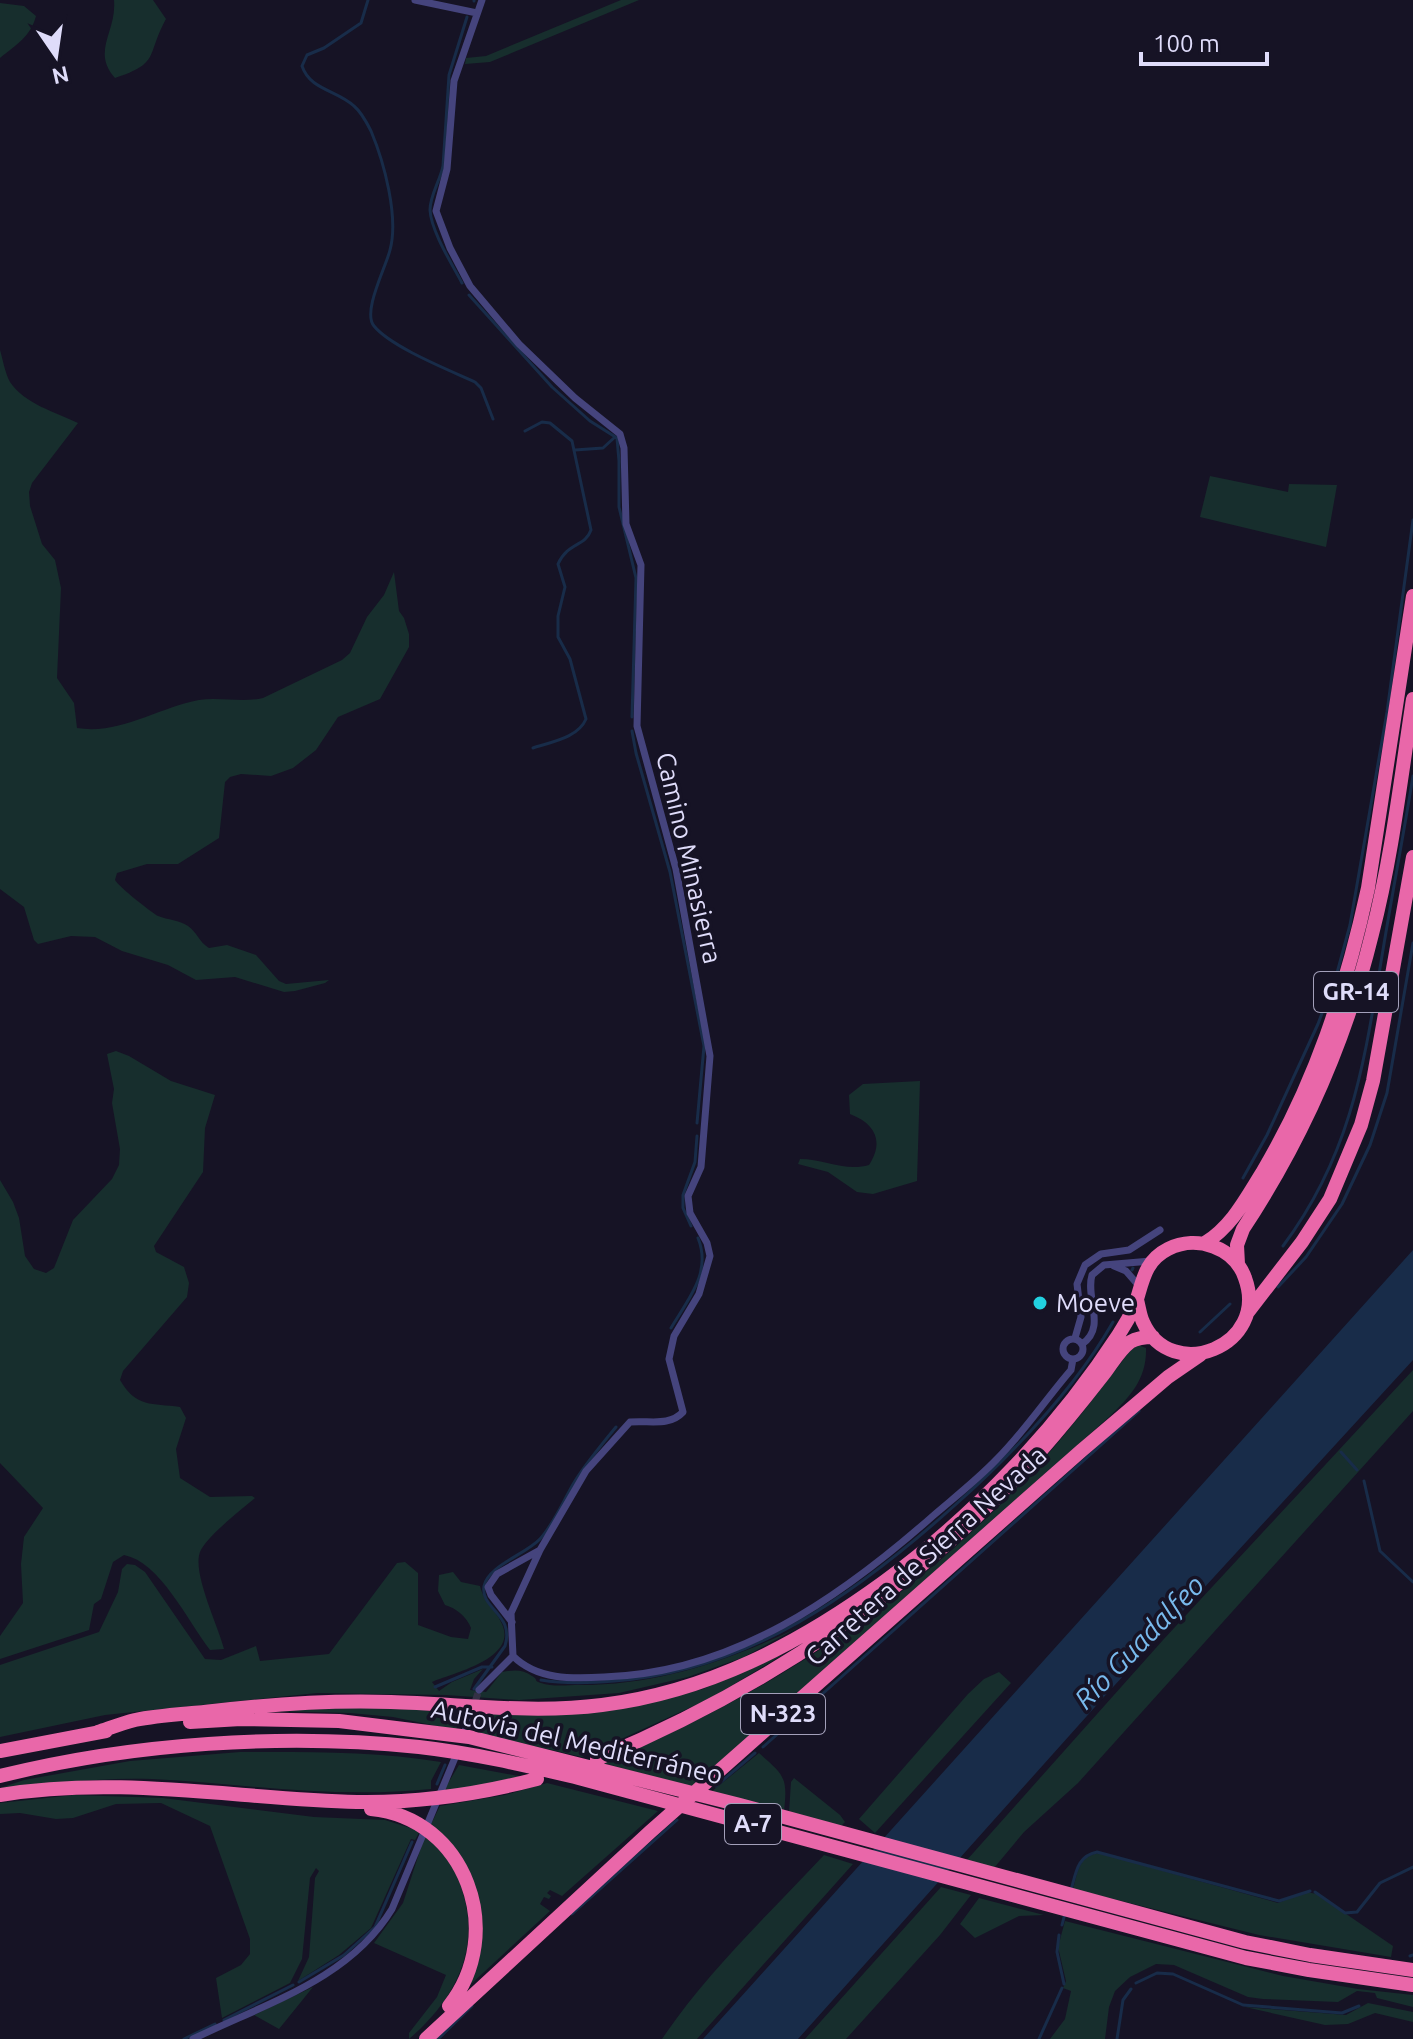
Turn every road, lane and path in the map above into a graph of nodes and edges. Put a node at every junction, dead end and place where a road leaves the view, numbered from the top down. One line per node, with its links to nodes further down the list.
1 (415, 0): 3 (street)
2 (482, 0): 3 (street, Camino Minasierra)
3 (477, 13): 22 (street, Camino Minasierra)
4 (1413, 596): 8 (highway, GR-14)
5 (1413, 699): 10 (highway, GR-14)
6 (1413, 857): 12 (highway)
7 (1160, 1230): 17 (street)
8 (1205, 1243): 9 (highway); 10 (highway)
9 (1152, 1261): 11 (street); 14 (highway)
10 (1238, 1264): 13 (highway)
11 (1112, 1265): 14 (street); 17 (street)
12 (1278, 1271): 13 (highway); 15 (highway)
13 (1245, 1277): 15 (highway)
14 (1138, 1293): 16 (highway); 27 (highway)
15 (1248, 1312): 19 (highway)
16 (1153, 1337): 18 (highway); 29 (highway)
17 (1078, 1341): 20 (street); 20 (street)
18 (1166, 1347): 19 (highway); 21 (highway, Carretera de Sierra Nevada / N-323)
19 (1200, 1355): 21 (highway, Carretera de Sierra Nevada / N-323)
20 (1073, 1359): 24 (street)
21 (1139, 1401): 36 (highway, Carretera de Sierra Nevada / N-323)
22 (540, 1550): 23 (street, Camino Minasierra); 23 (street)
23 (512, 1622): 24 (street, Camino Minasierra)
24 (513, 1656): 25 (street)
25 (479, 1690)
26 (469, 1720): 37 (street)
27 (98, 1732): 28 (highway, Autovía del Mediterráneo / A-7); 34 (highway, Autovía del Mediterráneo / A-7)
28 (0, 1751)
29 (597, 1759)
30 (0, 1776): 35 (highway, Autovía del Mediterráneo / A-7)
31 (537, 1779): 33 (highway)
32 (0, 1795): 33 (highway)
33 (314, 1800): 36 (highway)
34 (1413, 1970)
35 (1413, 1985)
36 (429, 2036)
37 (193, 2039)

